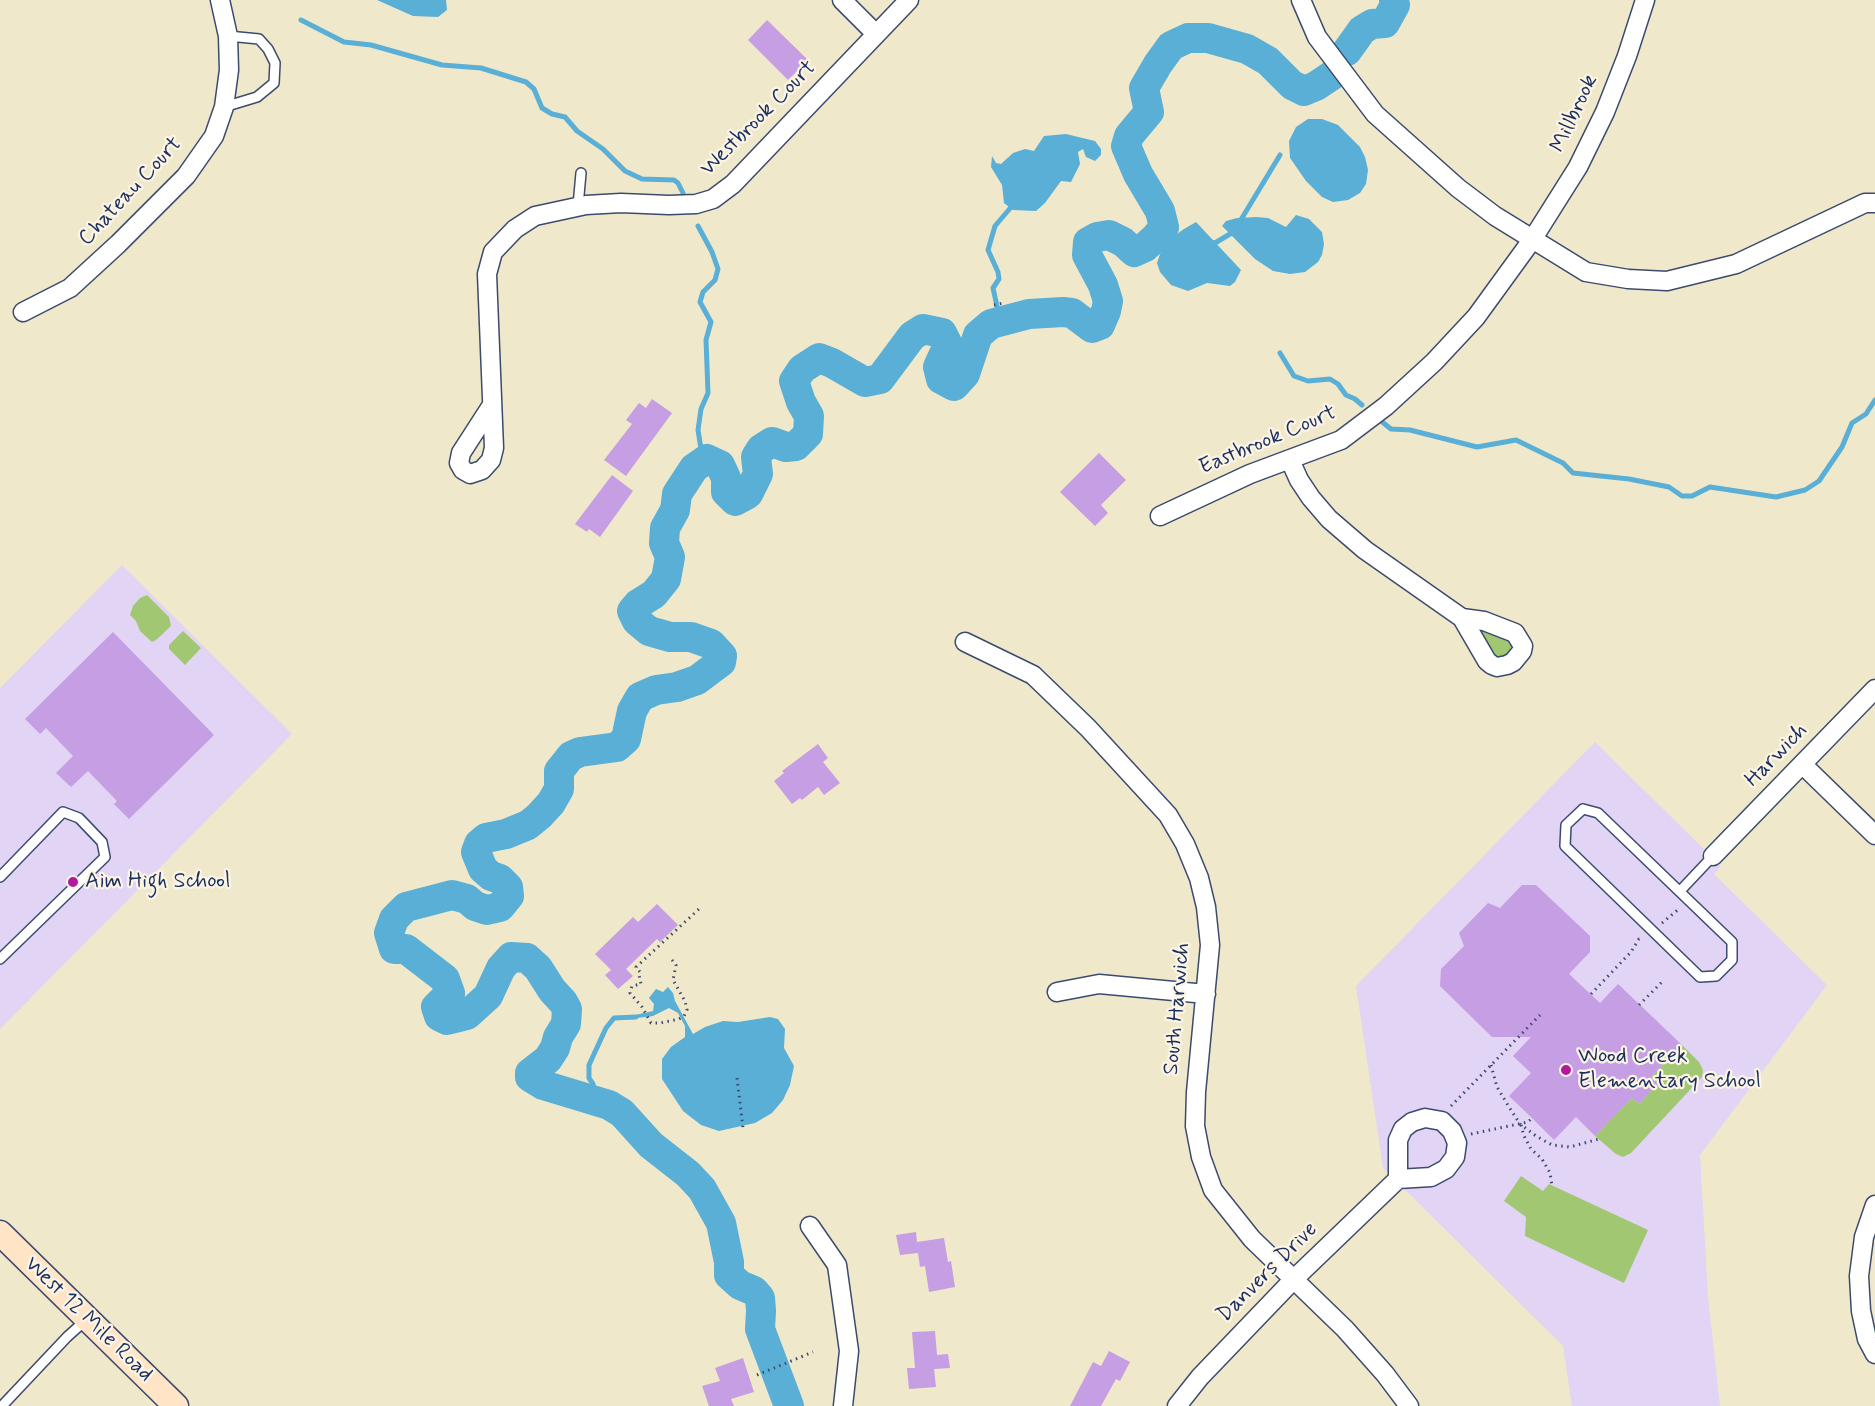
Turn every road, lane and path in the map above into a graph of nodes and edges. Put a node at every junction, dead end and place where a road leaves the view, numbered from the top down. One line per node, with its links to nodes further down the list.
1 (220, 0): 7 (street, Chateau Court)
2 (842, 0): 6 (street)
3 (909, 0): 6 (street, Westbrook Court)
4 (1301, 0): 12 (street)
5 (1644, 0): 12 (street, Millbrook)
6 (876, 34): 11 (street, Westbrook Court)
7 (228, 36): 8 (street, Chateau Court); 8 (lane)
8 (224, 107): 15 (street, Chateau Court)
9 (581, 173): 11 (lane)
10 (1875, 203): 12 (street)
11 (578, 206): 16 (street, Westbrook Court)
12 (1533, 240): 17 (street, Eastbrook Court)
13 (1003, 303): 14 (path)
14 (994, 305)
15 (23, 312)
16 (492, 405)
17 (1290, 460): 18 (street, Eastbrook Court); 19 (street)
18 (1160, 516)
19 (1462, 618)
20 (964, 642): 33 (street, South Harwich)
21 (1875, 689): 22 (street, Harwich)
22 (1803, 765): 23 (street); 24 (street, Harwich)
23 (1875, 835)
24 (1713, 856): 26 (lane)
25 (0, 876): 29 (lane)
26 (1680, 891): 26 (lane)
27 (699, 909): 30 (path)
28 (1631, 952): 34 (path)
29 (0, 958)
30 (672, 960)
31 (1662, 981): 35 (path)
32 (1057, 992): 33 (street)
33 (1206, 994): 50 (street, South Harwich)
34 (1591, 994)
35 (1639, 1005)
36 (1540, 1015): 37 (path)
37 (1491, 1065): 39 (path); 41 (path)
38 (737, 1078): 42 (path)
39 (1446, 1112)
40 (1532, 1118): 41 (path)
41 (1520, 1124): 43 (path); 44 (path); 46 (path)
42 (743, 1128)
43 (1466, 1136)
44 (1599, 1139)
45 (1398, 1179): 50 (street, Danvers Drive)
46 (1552, 1186)
47 (1875, 1205): 53 (street)
48 (810, 1226): 57 (street)
49 (0, 1233): 51 (main road, West 12 Mile Road)
50 (1294, 1279): 58 (street, Danvers Drive); 59 (street, South Harwich)
51 (87, 1319): 55 (lane); 56 (main road, West 12 Mile Road)
52 (813, 1352): 54 (path)
53 (1875, 1354)
54 (757, 1375)
55 (2, 1404)
56 (176, 1406)
57 (843, 1406)
58 (1177, 1406)
59 (1409, 1406)

